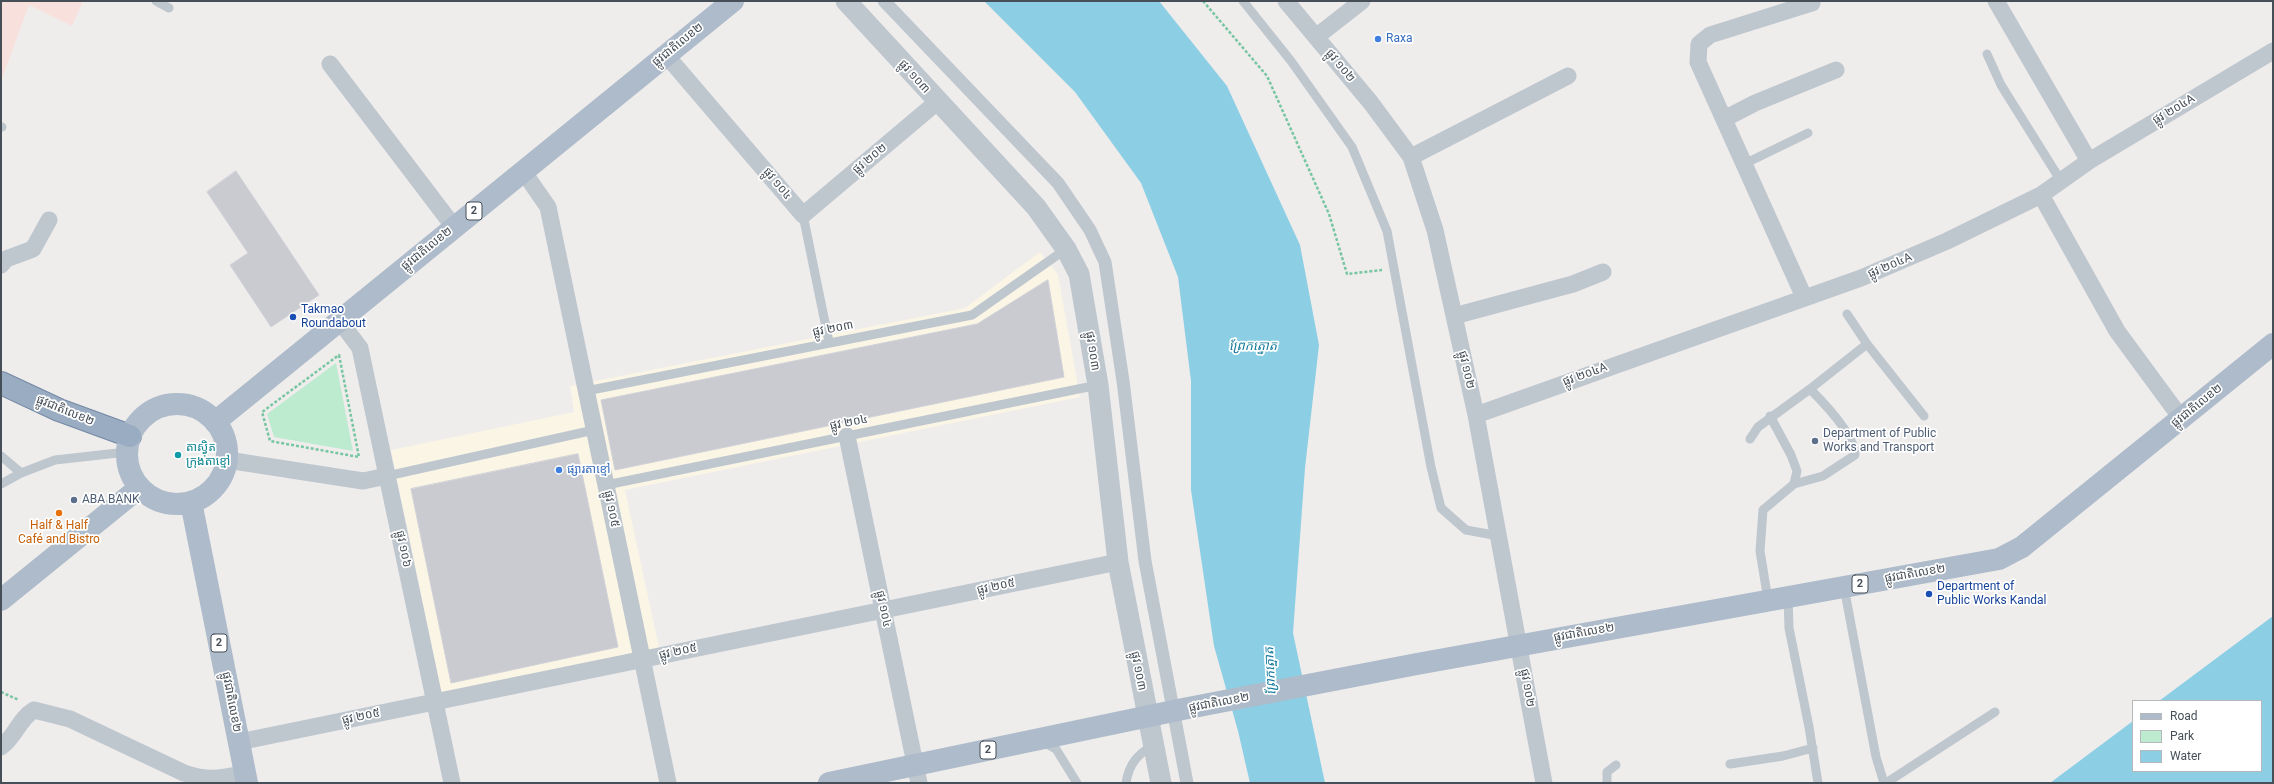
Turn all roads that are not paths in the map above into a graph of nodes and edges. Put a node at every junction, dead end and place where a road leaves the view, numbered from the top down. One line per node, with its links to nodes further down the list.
1 (156, 1): 10 (lane)
2 (733, 1): 14 (main road, ផ្លូវជាតិលេខ២ / 2)
3 (846, 1): 18 (street, ផ្លូវ ១០៣)
4 (884, 1): 71 (street)
5 (1243, 1): 62 (lane)
6 (1286, 1): 11 (street, ផ្លូវ ១០២)
7 (1362, 1): 11 (street)
8 (1996, 1): 22 (street)
9 (1812, 3): 19 (street)
10 (169, 8)
11 (1316, 37): 21 (street, ផ្លូវ ១០២)
12 (2273, 51): 22 (street, ផ្លូវ ២០៤A)
13 (1987, 54): 25 (lane)
14 (666, 55): 24 (main road, ផ្លូវជាតិលេខ២ / 2); 27 (street, ផ្លូវ ១០៤)
15 (330, 64): 29 (street)
16 (1836, 70): 19 (street)
17 (1568, 76): 21 (street)
18 (937, 102): 27 (street, ផ្លូវ ២០២); 30 (street, ផ្លូវ ១០៣)
19 (1724, 119): 23 (street)
20 (1808, 133): 23 (lane)
21 (1411, 157): 35 (street, ផ្លូវ ១០២)
22 (2089, 161): 25 (street, ផ្លូវ ២០៤A)
23 (1744, 164): 33 (street)
24 (523, 171): 29 (main road, ផ្លូវជាតិលេខ២ / 2); 43 (street, ផ្លូវ ១០៥)
25 (2061, 181): 26 (street, ផ្លូវ ២០៤A)
26 (2041, 195): 33 (street, ផ្លូវ ២០៤A); 47 (street)
27 (803, 215): 37 (lane, ផ្លូវ ១០៤)
28 (49, 220): 31 (street)
29 (454, 227): 36 (main road, ផ្លូវជាតិលេខ២ / 2)
30 (1066, 249): 37 (lane, ផ្លូវ ២០៣); 41 (street, ផ្លូវ ១០៣)
31 (1, 265)
32 (1603, 272): 35 (street)
33 (1804, 297): 44 (street, ផ្លូវ ២០៤A)
34 (1847, 314): 38 (lane)
35 (1454, 316): 44 (street, ផ្លូវ ១០២)
36 (339, 320): 48 (main road, ផ្លូវជាតិលេខ២ / 2); 56 (street, ផ្លូវ ១០៦)
37 (829, 342): 43 (lane, ផ្លូវ ២០៣)
38 (1867, 344): 42 (lane); 46 (lane)
39 (2273, 344): 47 (main road, ផ្លូវជាតិលេខ២ / 2)
40 (1, 383): 52 (highway, ផ្លូវជាតិលេខ២)
41 (1098, 385): 50 (lane, ផ្លូវ ២០៤); 63 (street, ផ្លូវ ១០៣)
42 (1810, 388): 45 (lane); 59 (lane)
43 (586, 391): 49 (street, ផ្លូវ ១០៥)
44 (1476, 415): 62 (street, ផ្លូវ ១០២)
45 (1770, 416): 51 (lane); 59 (lane)
46 (1924, 416)
47 (2181, 418): 64 (main road, ផ្លូវជាតិលេខ២ / 2)
48 (215, 422): 52 (main road); 54 (main road)
49 (594, 430): 56 (lane); 58 (street, ផ្លូវ ១០៥)
50 (847, 436): 58 (lane, ផ្លូវ ២០៤); 67 (street, ផ្លូវ ១០៤)
51 (1750, 439)
52 (128, 444): 55 (lane); 60 (main road)
53 (1, 456): 55 (lane)
54 (227, 460): 56 (street); 61 (main road)
55 (21, 473): 57 (lane)
56 (387, 476): 70 (street, ផ្លូវ ១០៦)
57 (1, 484)
58 (606, 484): 69 (street, ផ្លូវ ១០៥)
59 (1794, 484): 65 (lane)
60 (139, 488): 61 (main road); 66 (main road)
61 (191, 502): 75 (main road, ផ្លូវជាតិលេខ២ / 2)
62 (1499, 536): 68 (street, ផ្លូវ ១០២)
63 (1118, 562): 67 (street, ផ្លូវ ២០៥); 73 (street, ផ្លូវ ១០៣)
64 (1844, 586): 65 (main road, ផ្លូវជាតិលេខ២ / 2); 93 (lane)
65 (1778, 598): 68 (main road, ផ្លូវជាតិលេខ២ / 2); 78 (lane)
66 (1, 600)
67 (883, 610): 69 (street, ផ្លូវ ២០៥); 81 (street, ផ្លូវ ១០៤)
68 (1519, 645): 71 (main road, ផ្លូវជាតិលេខ២ / 2); 90 (street, ផ្លូវ ១០២)
69 (642, 660): 70 (street, ផ្លូវ ២០៥); 84 (street, ផ្លូវ ១០៥)
70 (435, 702): 75 (street, ផ្លូវ ២០៥); 83 (street, ផ្លូវ ១០៦)
71 (1178, 711): 73 (main road, ផ្លូវជាតិលេខ២ / 2); 89 (street)
72 (1995, 712): 93 (lane)
73 (1147, 717): 74 (main road, ផ្លូវជាតិលេខ២ / 2); 76 (street, ផ្លូវ ១០៣)
74 (1040, 739): 81 (main road, ផ្លូវជាតិលេខ២ / 2); 86 (lane)
75 (239, 742): 82 (main road, ផ្លូវជាតិលេខ២ / 2)
76 (1153, 745): 87 (lane); 88 (street, ផ្លូវ ១០៣)
77 (1, 747): 82 (street)
78 (1812, 748): 79 (lane); 92 (lane)
79 (1730, 764)
80 (1616, 765): 91 (lane)
81 (917, 774): 85 (main road, ផ្លូវជាតិលេខ២ / 2)
82 (246, 778)
83 (452, 783)
84 (668, 783)
85 (829, 783)
86 (1077, 783)
87 (1126, 783)
88 (1161, 783)
89 (1187, 783)
90 (1544, 783)
91 (1607, 783)
92 (1818, 783)
93 (1885, 783)

